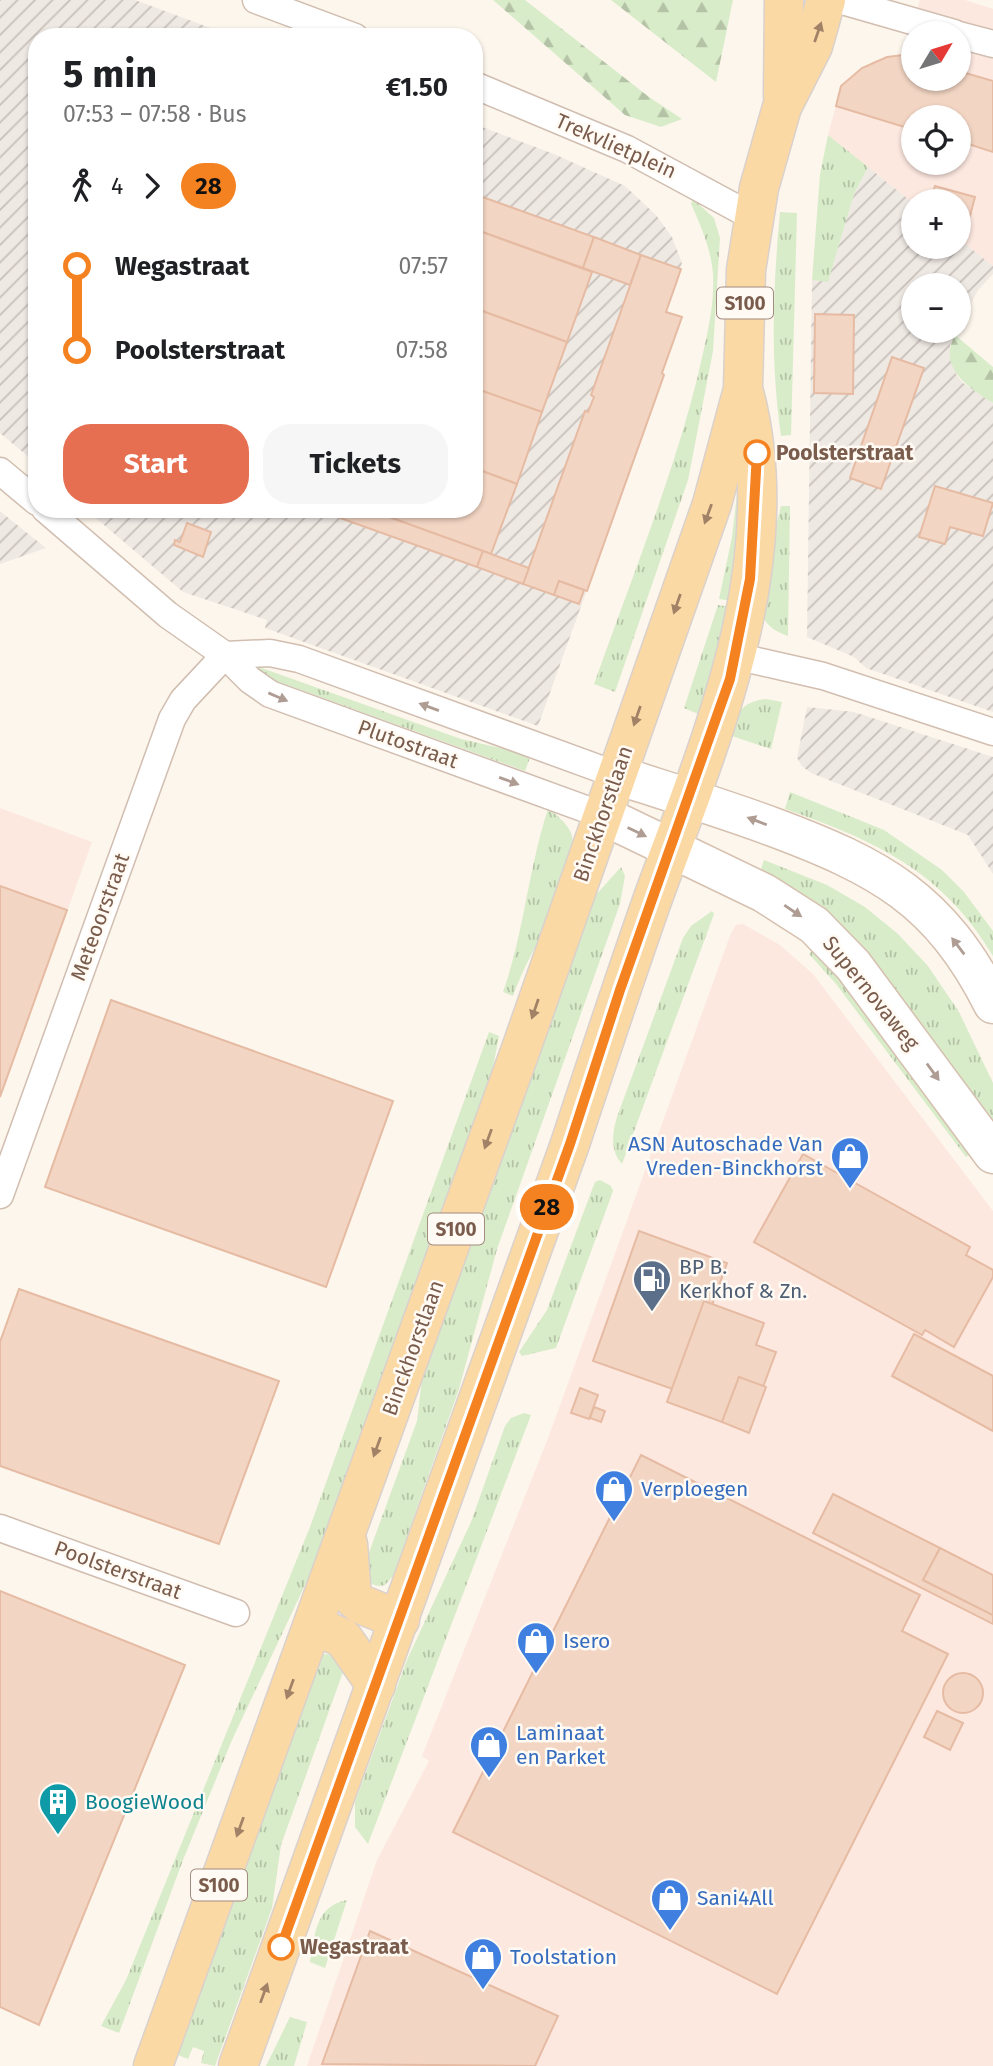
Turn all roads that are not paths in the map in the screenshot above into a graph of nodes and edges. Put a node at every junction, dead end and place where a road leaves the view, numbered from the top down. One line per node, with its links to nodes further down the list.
1 (256, 0): 7 (street)
2 (784, 0): 11 (main road, Binckhorstlaan / S100)
3 (826, 0): 11 (main road, Binckhorstlaan / S100, one-way to 3)
4 (839, 0): 5 (street)
5 (884, 6): 6 (street)
6 (923, 21)
7 (331, 28)
8 (971, 38): 9 (street)
9 (993, 44)
10 (483, 89): 12 (street, Trekvlietplein)
11 (782, 107): 12 (main road, Binckhorstlaan / S100)
12 (753, 217): 13 (main road, Binckhorstlaan / S100)
13 (744, 389): 18 (main road, Binckhorstlaan / S100); 20 (main road, Binckhorstlaan / S100, one-way to 20)
14 (0, 471): 15 (street)
15 (28, 494)
16 (55, 518): 17 (street, Plutostraat)
17 (225, 655): 20 (street, Plutostraat, one-way to 17); 22 (street, Plutostraat, one-way to 22); 26 (street, Meteoorstraat)
18 (735, 656): 19 (street); 21 (main road, Binckhorstlaan / S100)
19 (993, 732)
20 (617, 775): 21 (main road); 22 (main road, Binckhorstlaan / S100)
21 (689, 798): 23 (main road, Binckhorstlaan / S100); 24 (main road, one-way to 21)
22 (603, 815): 23 (main road, Supernovaweg, one-way to 23); 28 (main road, Binckhorstlaan / S100, one-way to 28)
23 (671, 848): 25 (main road, Supernovaweg, one-way to 25); 30 (main road, Binckhorstlaan / S100)
24 (993, 1004)
25 (993, 1154)
26 (0, 1195)
27 (0, 1528): 29 (street, Poolsterstraat)
28 (347, 1528): 30 (main road, S100); 31 (main road, Binckhorstlaan / S100)
29 (236, 1613)
30 (400, 1620): 32 (main road, Binckhorstlaan / S100)
31 (313, 1625): 32 (main road); 33 (main road, Binckhorstlaan / S100, one-way to 33)
32 (376, 1685): 34 (main road, Binckhorstlaan / S100, one-way to 32)
33 (152, 2063)
34 (238, 2066)

